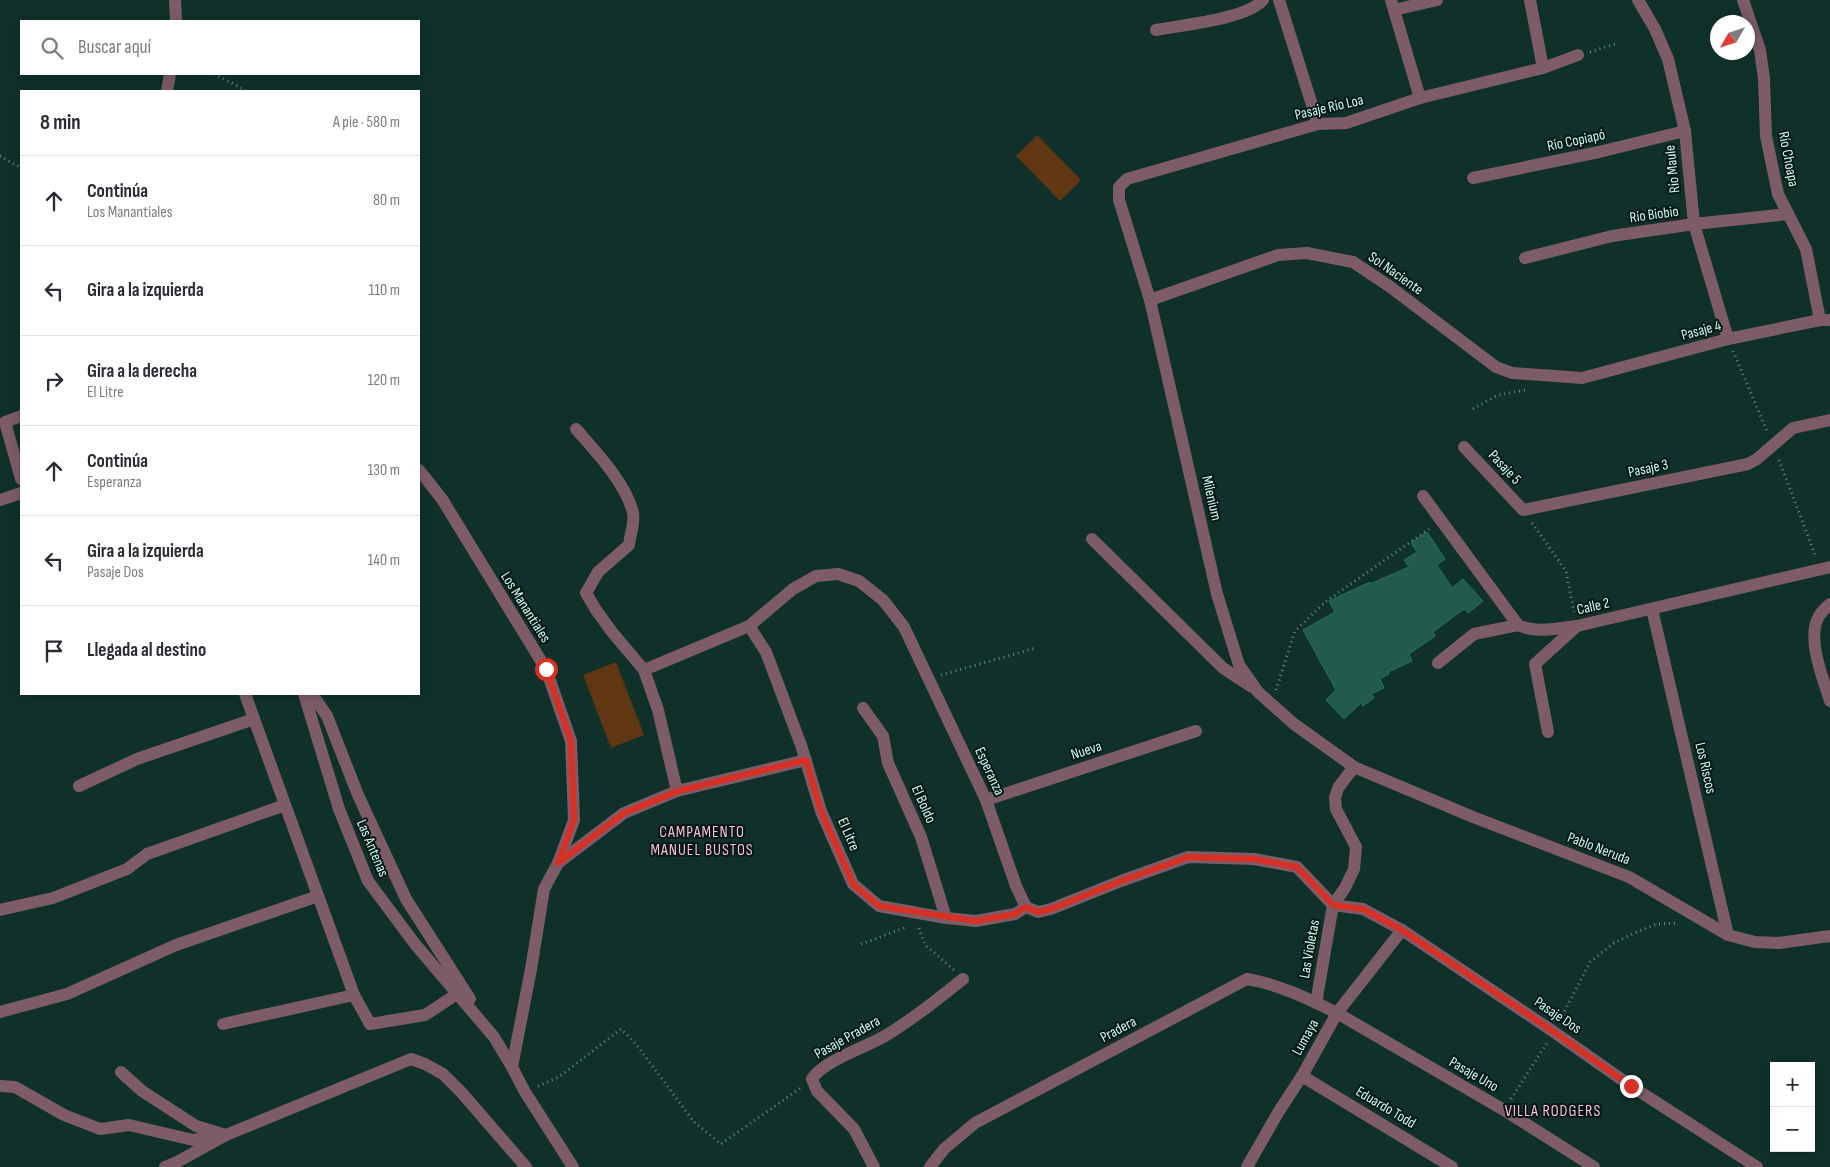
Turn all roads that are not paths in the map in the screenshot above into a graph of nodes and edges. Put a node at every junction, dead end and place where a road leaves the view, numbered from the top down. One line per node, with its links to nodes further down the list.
1 (175, 0): 9 (street)
2 (1264, 0): 10 (street)
3 (1279, 0): 16 (street)
4 (1437, 0): 8 (street)
5 (1530, 0): 12 (street)
6 (1638, 0): 17 (street, Río Maule)
7 (1743, 0): 20 (street, Río Choapa)
8 (1392, 5): 15 (street)
9 (176, 20)
10 (1156, 30)
11 (1578, 55): 12 (street, Pasaje Río Loa)
12 (1543, 68): 15 (street, Pasaje Río Loa)
13 (170, 75): 14 (street)
14 (167, 90)
15 (1420, 98): 16 (street, Pasaje Río Loa)
16 (1318, 124): 19 (street, Pasaje Río Loa)
17 (1685, 131): 18 (street, Río Copiapó); 21 (street, Río Maule)
18 (1473, 178)
19 (1119, 187): 23 (street, Milenium)
20 (1788, 214): 21 (street, Río Biobio); 24 (street, Río Choapa)
21 (1694, 224): 22 (street, Río Biobio); 25 (street, Río Maule)
22 (1525, 258)
23 (1150, 300): 26 (street, Sol Naciente); 46 (street, Milenium)
24 (1825, 320): 25 (street, Pasaje 4)
25 (1728, 339): 26 (street, Pasaje 4)
26 (1582, 378)
27 (20, 416): 32 (street)
28 (1830, 420): 36 (street, Pasaje 3)
29 (576, 429): 45 (street)
30 (1464, 447): 36 (street, Pasaje 5)
31 (420, 471): 61 (street, Los Manantiales)
32 (20, 475)
33 (20, 493): 35 (street)
34 (1423, 496): 41 (street)
35 (0, 500)
36 (1523, 510)
37 (1092, 540): 46 (street)
38 (1830, 567): 40 (street, Calle 2)
39 (1830, 604): 50 (street)
40 (1652, 609): 43 (street, Calle 2); 68 (street, Los Riscos)
41 (1518, 625): 43 (street, Calle 2); 44 (street)
42 (749, 626): 45 (street, Esperanza); 55 (street, El Litre); 59 (street, Esperanza)
43 (1577, 626): 54 (street)
44 (1438, 663)
45 (644, 670): 58 (street)
46 (1258, 692): 56 (street, Milenium)
47 (245, 695): 52 (street)
48 (304, 695): 71 (street, Las Antenas)
49 (313, 695): 77 (street, Las Antenas)
50 (1830, 701)
51 (863, 708): 66 (street, El Boldo)
52 (254, 719): 57 (street); 60 (street)
53 (1196, 731): 59 (street, Nueva)
54 (1548, 732)
55 (806, 760): 58 (street); 66 (street, El Litre)
56 (1354, 767): 63 (street, Las Violetas); 68 (street, Pablo Neruda)
57 (78, 786)
58 (678, 791): 61 (street)
59 (986, 800): 64 (street, Esperanza)
60 (285, 805): 62 (street); 65 (street)
61 (558, 863): 78 (street, Los Manantiales)
62 (318, 896): 72 (street); 74 (street)
63 (1333, 905): 64 (street); 67 (street, Pasaje Dos); 73 (street, Las Violetas)
64 (1026, 907): 66 (street, El Litre)
65 (0, 910)
66 (946, 918)
67 (1402, 930): 75 (street, Lumaya); 91 (street, Pasaje Dos)
68 (1728, 935): 69 (street, Pablo Neruda)
69 (1830, 936)
70 (964, 979): 86 (street, Pasaje Pradera)
71 (457, 994): 72 (street); 77 (street, Las Antenas)
72 (354, 995): 76 (street)
73 (1316, 1003): 75 (street, Pradera); 87 (street, Pradera)
74 (0, 1012)
75 (1336, 1013): 80 (street, Lumaya); 90 (street, Pasaje Uno)
76 (223, 1024)
77 (494, 1037): 78 (street, Las Antenas)
78 (512, 1067): 85 (street, Las Antenas)
79 (121, 1072): 82 (street)
80 (1302, 1076): 88 (street, Lumaya); 89 (street, Eduardo Todd)
81 (0, 1086): 82 (street)
82 (226, 1135): 83 (street); 84 (street)
83 (165, 1167)
84 (526, 1167)
85 (573, 1167)
86 (874, 1167)
87 (930, 1167)
88 (1247, 1167)
89 (1452, 1167)
90 (1594, 1167)
91 (1757, 1167)

